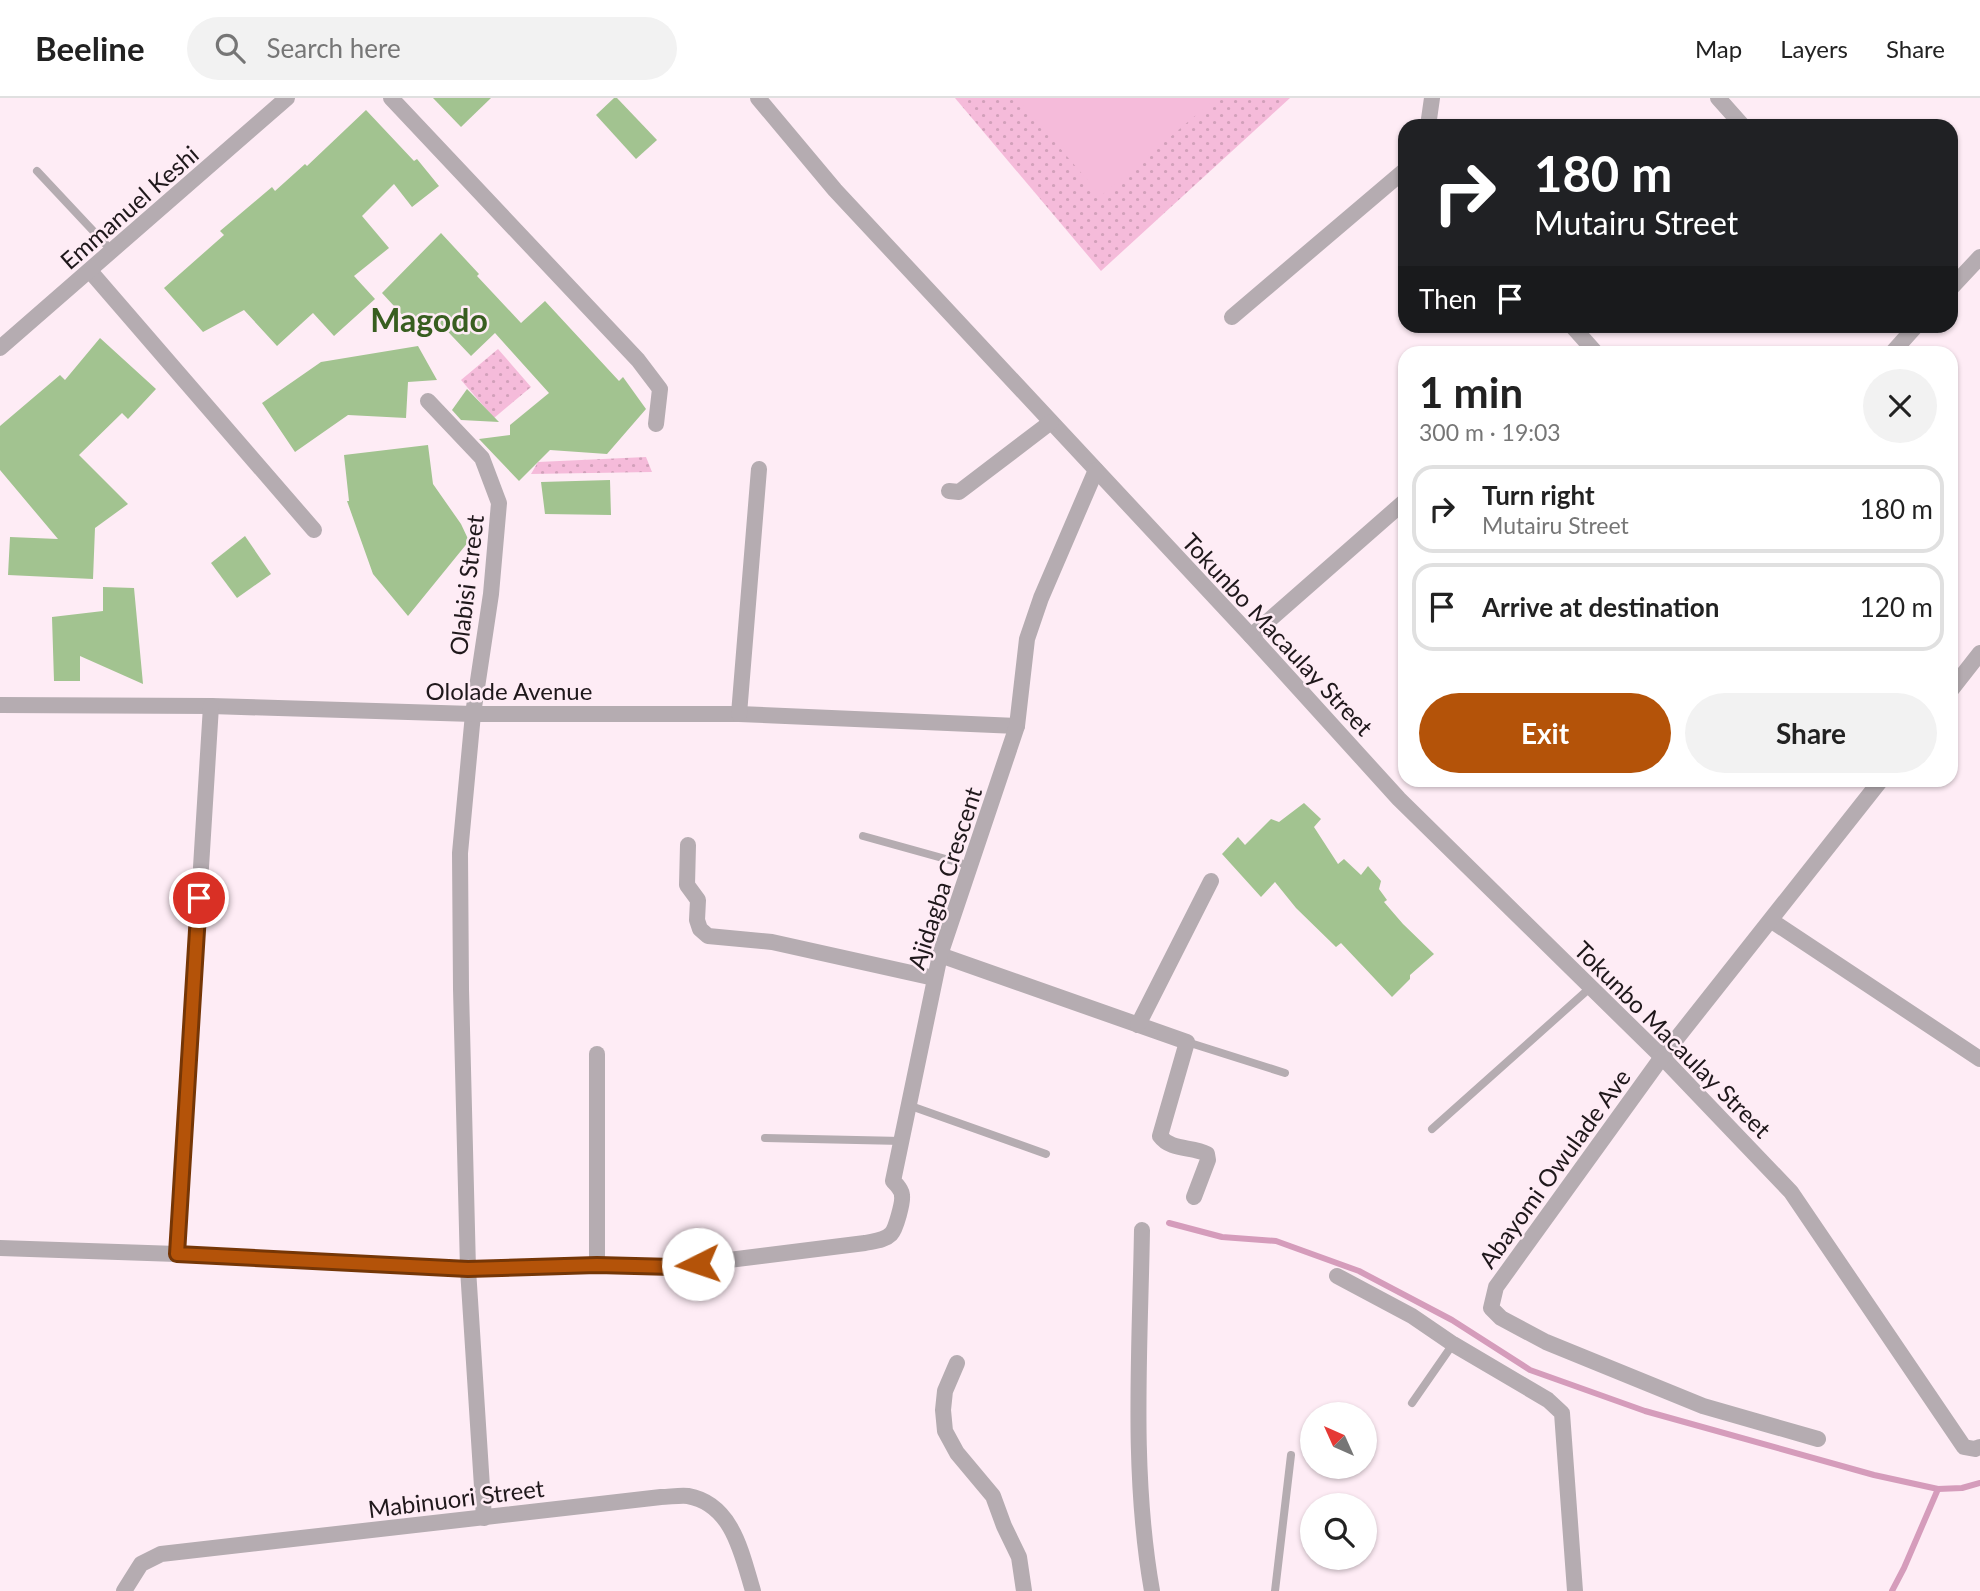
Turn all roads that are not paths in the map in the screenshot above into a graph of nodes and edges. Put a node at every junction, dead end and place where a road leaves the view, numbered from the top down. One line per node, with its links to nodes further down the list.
1 (287, 98): 10 (street, Emmanuel Keshi)
2 (391, 98): 18 (street)
3 (758, 98): 17 (street, Tokunbo Macaulay Street)
4 (1432, 98): 6 (street)
5 (1718, 98): 7 (street)
6 (1429, 119)
7 (1737, 119)
8 (37, 171): 10 (lane)
9 (1398, 176): 14 (street)
10 (112, 252): 12 (street, Emmanuel Keshi)
11 (1980, 257): 13 (street)
12 (90, 271): 15 (street, Emmanuel Keshi); 23 (street)
13 (1958, 281)
14 (1232, 317)
15 (0, 348)
16 (428, 401): 30 (street, Olabisi Street)
17 (1051, 422): 20 (street, Tokunbo Macaulay Street); 21 (street)
18 (656, 424)
19 (758, 469): 29 (street)
20 (1096, 470): 24 (street, Tokunbo Macaulay Street); 31 (street, Ajidagba Crescent)
21 (949, 491)
22 (1398, 507): 24 (street)
23 (314, 530)
24 (1251, 636): 40 (street, Tokunbo Macaulay Street)
25 (1980, 653): 26 (street)
26 (1958, 681)
27 (0, 705): 28 (street, Ololade Avenue)
28 (211, 706): 30 (street, Ololade Avenue); 55 (street)
29 (739, 713): 30 (street, Ololade Avenue); 31 (street, Ololade Avenue)
30 (473, 714): 57 (street, Olabisi Street)
31 (1017, 726): 35 (street, Ajidagba Crescent)
32 (1876, 787): 37 (street, Abayomi Owulade Ave)
33 (863, 836): 35 (lane)
34 (688, 845): 39 (street)
35 (971, 866): 38 (street, Ajidagba Crescent)
36 (1211, 881): 41 (street)
37 (1772, 921): 44 (street, Abayomi Owulade Ave); 45 (street)
38 (940, 955): 39 (street, Ajidagba Crescent); 41 (street)
39 (934, 978): 47 (street, Ajidagba Crescent)
40 (1591, 987): 44 (street, Tokunbo Macaulay Street); 48 (lane)
41 (1138, 1025): 42 (street)
42 (1187, 1042): 46 (lane); 52 (street)
43 (597, 1054): 56 (street)
44 (1662, 1057): 62 (street, Abayomi Owulade Ave); 63 (street, Tokunbo Macaulay Street)
45 (1980, 1059)
46 (1285, 1073)
47 (908, 1105): 50 (street, Ajidagba Crescent); 51 (lane)
48 (1432, 1129)
49 (765, 1138): 50 (lane)
50 (901, 1141): 56 (street, Ajidagba Crescent)
51 (1046, 1154)
52 (1194, 1197)
53 (1142, 1230): 69 (street)
54 (0, 1248): 55 (street)
55 (177, 1254): 57 (street)
56 (597, 1265): 57 (street)
57 (468, 1269): 65 (street, Olabisi Street)
58 (1337, 1276): 59 (street)
59 (1453, 1344): 61 (lane); 71 (street)
60 (957, 1363): 68 (street)
61 (1412, 1403)
62 (1818, 1439)
63 (1980, 1447)
64 (1291, 1455): 70 (lane)
65 (484, 1518): 66 (street, Mabinuori Street); 67 (street, Mabinuori Street)
66 (124, 1591)
67 (753, 1591)
68 (1024, 1591)
69 (1152, 1591)
70 (1275, 1591)
71 (1575, 1591)

